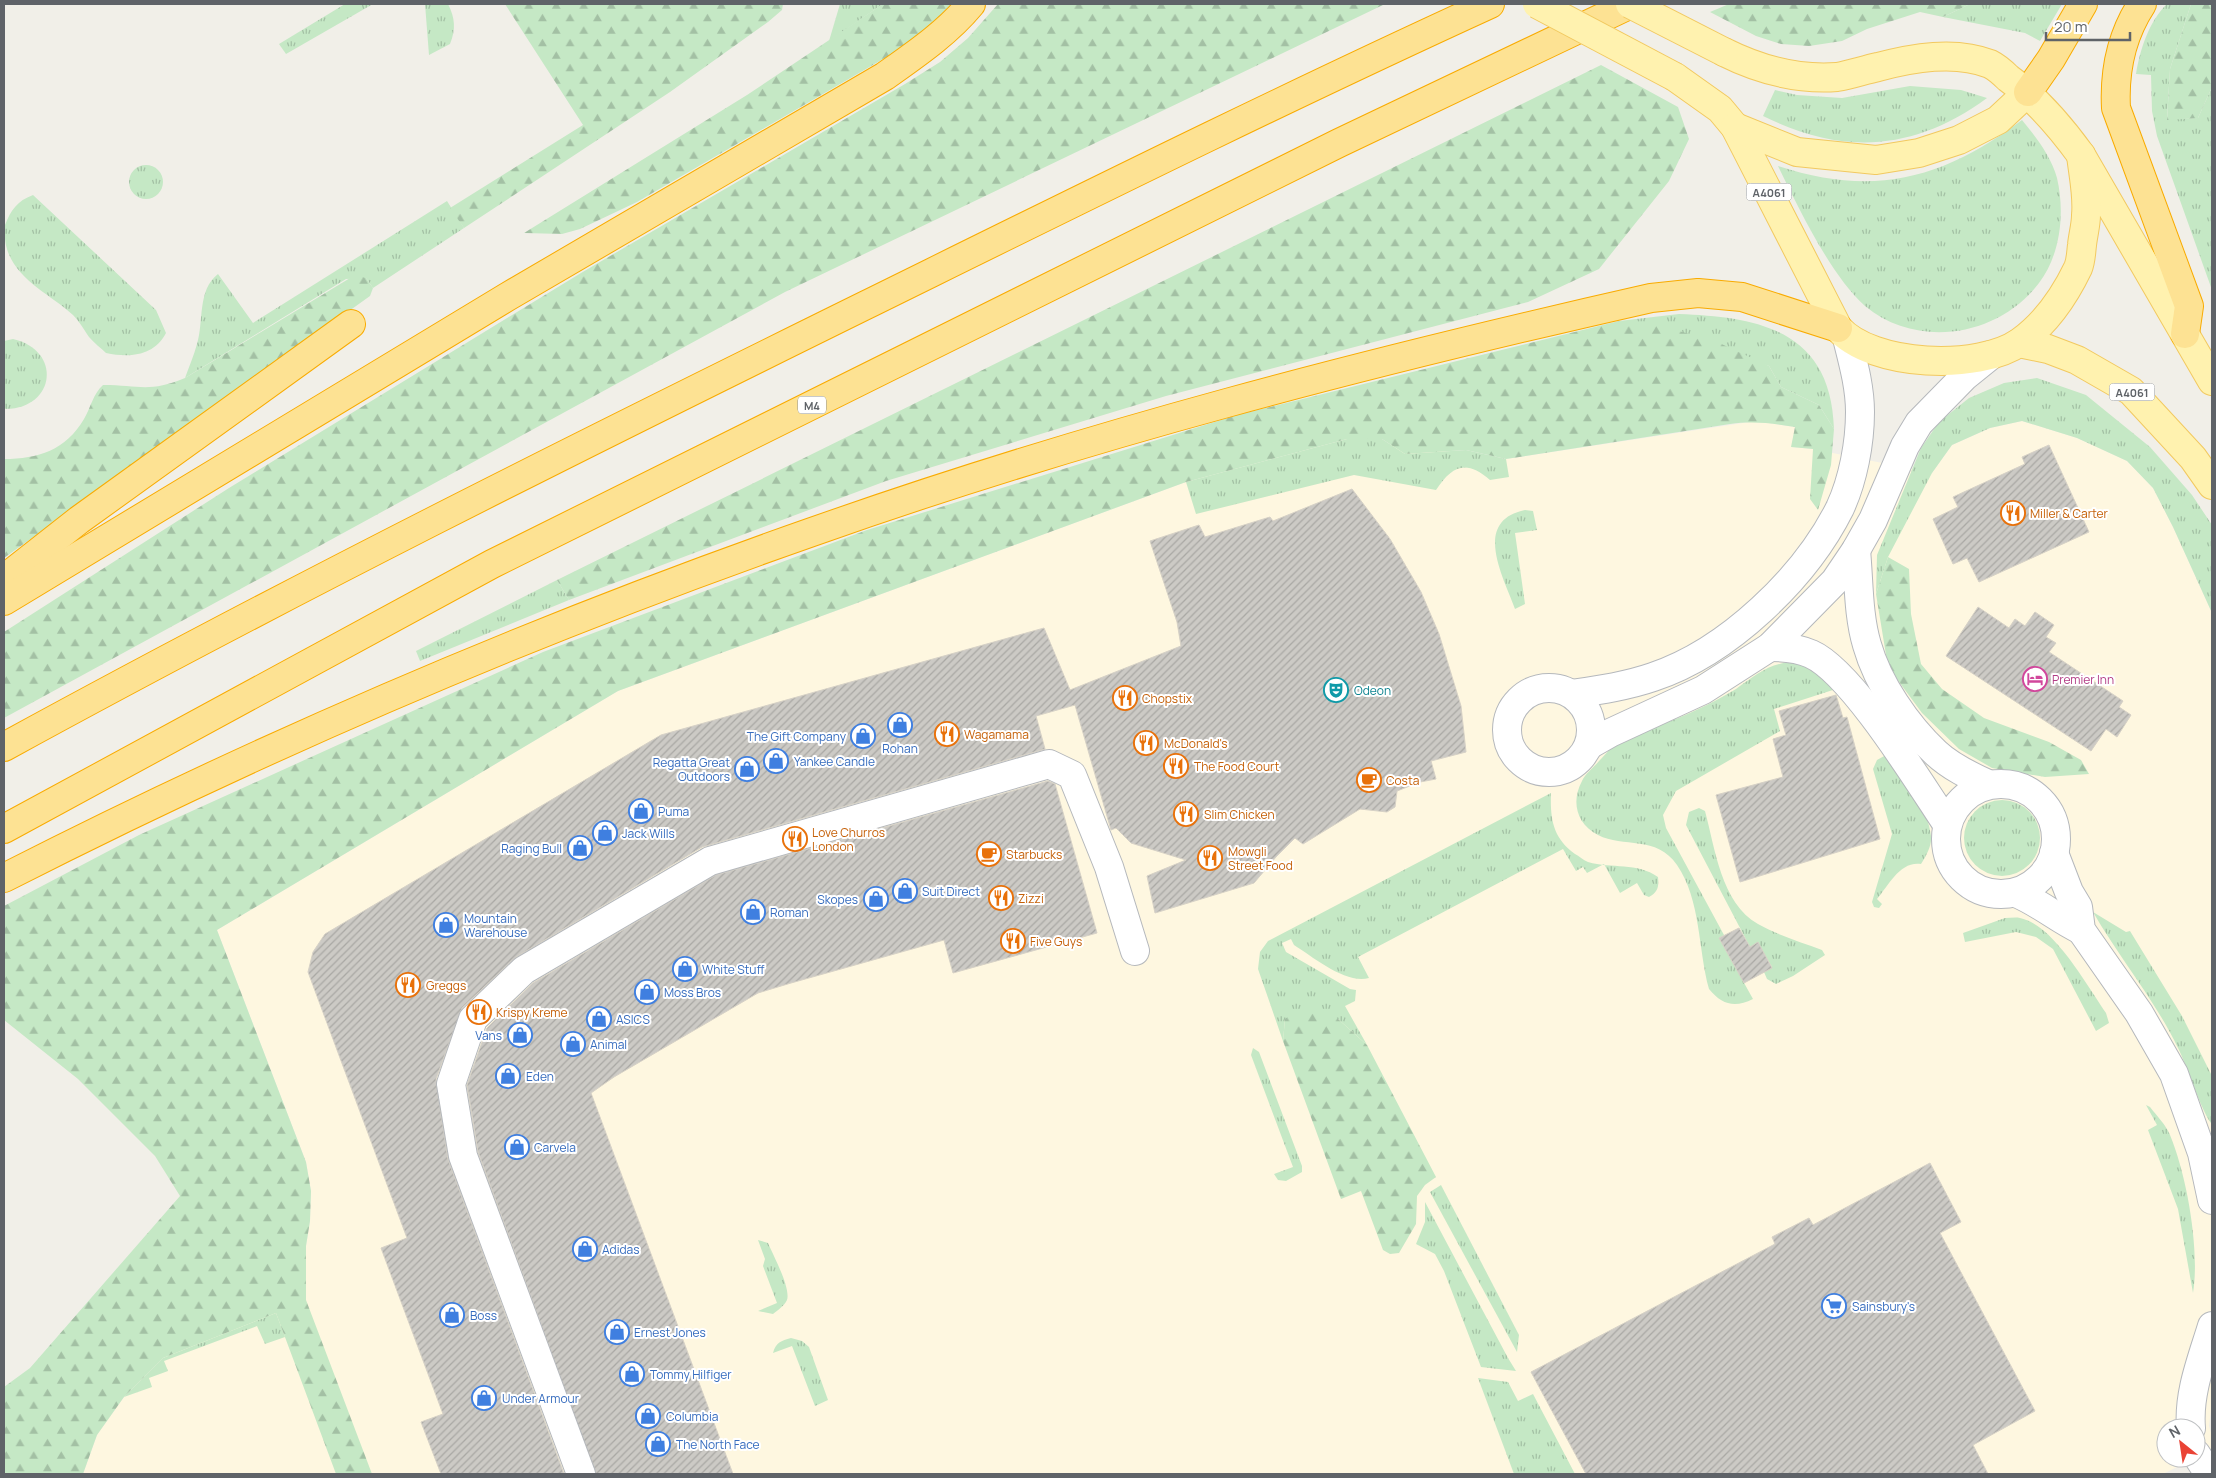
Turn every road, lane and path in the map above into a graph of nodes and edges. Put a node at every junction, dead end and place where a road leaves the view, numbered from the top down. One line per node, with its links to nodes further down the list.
1 (971, 4): 19 (highway)
2 (1490, 4): 23 (highway)
3 (1538, 4): 8 (main road, A4061, bridge)
4 (1630, 4): 7 (main road, bridge); 26 (highway, M4)
5 (2083, 4): 7 (highway)
6 (2142, 4): 12 (highway)
7 (2028, 92): 8 (main road); 9 (main road)
8 (1735, 127): 11 (main road, A4061)
9 (2081, 155): 12 (main road); 13 (main road)
10 (351, 324): 18 (highway)
11 (1842, 333): 14 (main road); 21 (street); 28 (highway)
12 (2185, 334): 15 (main road)
13 (2020, 343): 14 (main road); 16 (main road, A4061)
14 (1991, 355): 17 (street)
15 (2212, 381)
16 (2212, 485)
17 (1856, 550): 20 (street); 24 (street)
18 (4, 579)
19 (4, 601)
20 (1770, 647): 22 (street); 25 (street)
21 (1572, 694): 22 (street); 22 (street)
22 (1589, 745)
23 (4, 747)
24 (1988, 784): 25 (street); 27 (street)
25 (1947, 824): 29 (street)
26 (4, 830)
27 (2054, 853): 29 (street); 30 (street)
28 (4, 878)
29 (2016, 893): 30 (street)
30 (2082, 930): 32 (street)
31 (1135, 951): 35 (street)
32 (2212, 1200)
33 (2212, 1326): 34 (street)
34 (2191, 1418)
35 (581, 1474)

